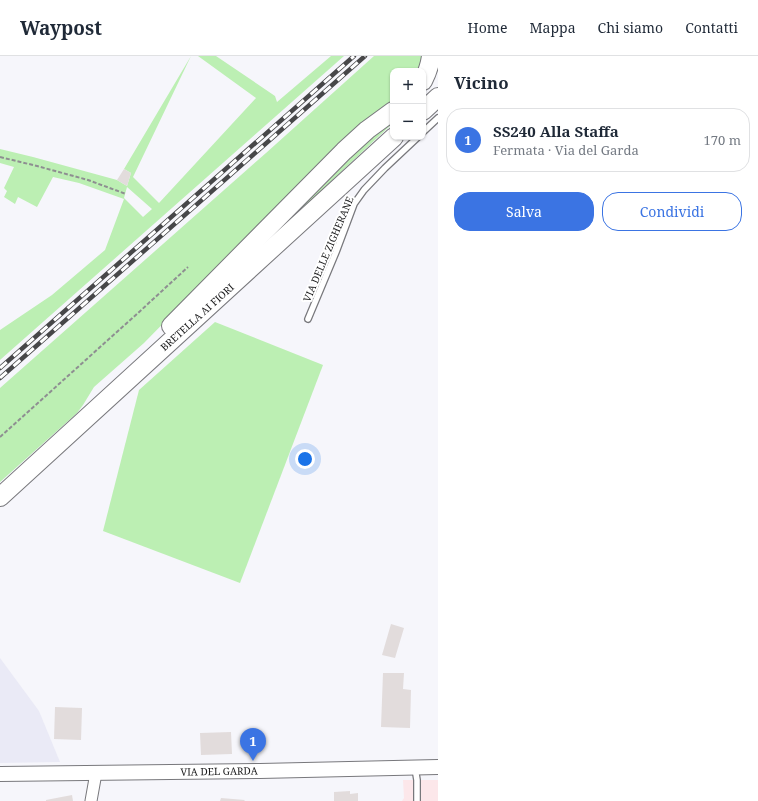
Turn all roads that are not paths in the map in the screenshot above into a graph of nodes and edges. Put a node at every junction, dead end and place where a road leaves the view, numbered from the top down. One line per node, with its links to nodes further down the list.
1 (432, 56): 2 (main road)
2 (426, 76)
3 (438, 98): 4 (main road)
4 (426, 108)
5 (390, 113): 11 (main road)
6 (438, 118): 7 (lane)
7 (426, 129)
8 (391, 140): 11 (main road, BRETELLA AI FIORI)
9 (415, 140): 10 (lane, VIA DELLE ZIGHERANE)
10 (308, 319)
11 (83, 421): 12 (main road, BRETELLA AI FIORI)
12 (0, 497)
13 (415, 767): 14 (street, VIA DEL GARDA); 15 (street, VIA DEL GARDA); 18 (lane)
14 (438, 767)
15 (96, 772): 16 (street, VIA DEL GARDA); 17 (street)
16 (0, 774)
17 (91, 801)
18 (417, 801)

